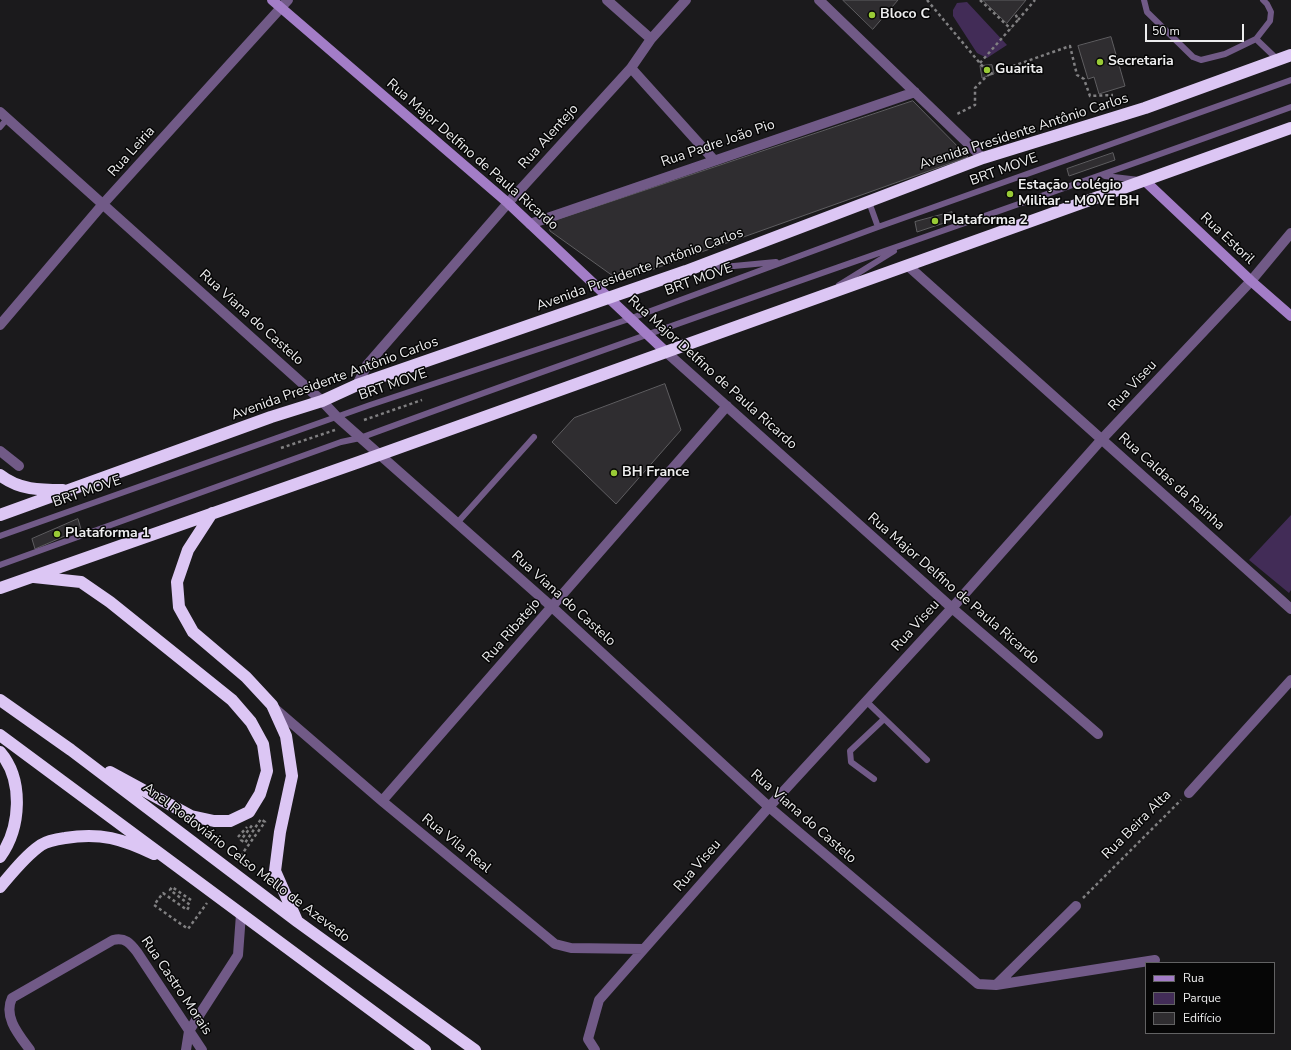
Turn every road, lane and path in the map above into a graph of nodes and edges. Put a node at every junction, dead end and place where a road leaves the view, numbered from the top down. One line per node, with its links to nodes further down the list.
1 (272, 0): 11 (street, Rua Major Delfino de Paula Ricardo)
2 (288, 0): 11 (street, Rua Leiria)
3 (607, 0): 15 (street)
4 (686, 0): 15 (street, Rua Alentejo)
5 (819, 0): 23 (street)
6 (927, 0): 19 (path)
7 (980, 0): 14 (path)
8 (1035, 0): 13 (path)
9 (1144, 0): 16 (lane)
10 (1263, 0): 16 (lane)
11 (281, 8): 35 (street, Rua Major Delfino de Paula Ricardo); 36 (street, Rua Leiria)
12 (1015, 13): 13 (path)
13 (1018, 20): 14 (path)
14 (1010, 29): 19 (path)
15 (651, 39): 20 (street, Rua Alentejo)
16 (1256, 39): 18 (lane)
17 (1291, 55): 18 (highway, Avenida Presidente Antônio Carlos)
18 (1278, 60): 30 (highway, Avenida Presidente Antônio Carlos)
19 (980, 63): 21 (path)
20 (631, 68): 31 (street); 35 (street, Rua Alentejo)
21 (990, 74): 24 (path); 27 (path)
22 (1291, 80): 38 (lane, BRT MOVE)
23 (915, 92): 27 (street); 31 (street, Rua Padre João Pio)
24 (1113, 95)
25 (1291, 107): 32 (lane)
26 (4, 115): 28 (lane); 36 (street, Rua Viana do Castelo)
27 (944, 120): 30 (street)
28 (0, 127)
29 (1291, 128): 33 (highway)
30 (983, 158): 34 (highway, Avenida Presidente Antônio Carlos)
31 (714, 160): 37 (street, Rua Padre João Pio)
32 (1103, 176): 33 (lane); 40 (lane)
33 (1145, 181): 42 (highway); 44 (street, Rua Estoril)
34 (869, 202): 38 (lane); 43 (highway, Avenida Presidente Antônio Carlos)
35 (508, 203): 37 (street, Rua Major Delfino de Paula Ricardo); 52 (street, Rua Alentejo)
36 (103, 204): 49 (street, Rua Leiria); 54 (street, Rua Viana do Castelo)
37 (530, 224): 46 (street, Rua Major Delfino de Paula Ricardo)
38 (878, 227): 41 (lane, BRT MOVE)
39 (1291, 233): 44 (street, Rua Viseu)
40 (904, 245): 45 (lane); 50 (lane)
41 (786, 261): 43 (lane); 48 (lane, BRT MOVE)
42 (907, 265): 45 (highway); 61 (street, Rua Caldas da Rainha)
43 (686, 271): 46 (highway, Avenida Presidente Antônio Carlos)
44 (1251, 281): 47 (street, Rua Estoril); 61 (street, Rua Viseu)
45 (826, 294): 51 (highway)
46 (608, 298): 48 (street, Rua Major Delfino de Paula Ricardo); 52 (highway, Avenida Presidente Antônio Carlos)
47 (1291, 316)
48 (629, 319): 50 (street, Rua Major Delfino de Paula Ricardo); 56 (lane, BRT MOVE)
49 (0, 325)
50 (647, 335): 51 (street, Rua Major Delfino de Paula Ricardo); 60 (lane)
51 (665, 351): 55 (street, Rua Major Delfino de Paula Ricardo); 64 (highway)
52 (357, 386): 54 (highway, Avenida Presidente Antônio Carlos)
53 (422, 400): 57 (path)
54 (322, 401): 56 (street, Rua Viana do Castelo); 67 (highway, Avenida Presidente Antônio Carlos)
55 (727, 406): 75 (street, Rua Ribatejo); 76 (street, Rua Major Delfino de Paula Ricardo)
56 (337, 417): 60 (street, Rua Viana do Castelo); 71 (lane, BRT MOVE)
57 (364, 420)
58 (340, 428): 62 (path)
59 (534, 436): 70 (lane)
60 (360, 438): 64 (street, Rua Viana do Castelo); 72 (lane)
61 (1102, 439): 76 (street, Rua Viseu); 77 (street, Rua Caldas da Rainha)
62 (281, 448)
63 (0, 451): 65 (street)
64 (379, 454): 68 (highway); 70 (street, Rua Viana do Castelo)
65 (19, 466)
66 (0, 476): 67 (highway)
67 (72, 490): 69 (highway, Avenida Presidente Antônio Carlos)
68 (212, 513): 73 (highway); 81 (highway)
69 (0, 515)
70 (458, 522): 75 (street, Rua Viana do Castelo)
71 (0, 536)
72 (0, 565)
73 (31, 577): 74 (highway); 85 (highway)
74 (0, 588)
75 (552, 607): 90 (street, Rua Ribatejo); 91 (street, Rua Viana do Castelo)
76 (952, 608): 80 (street, Rua Viseu); 83 (street, Rua Major Delfino de Paula Ricardo)
77 (1291, 609)
78 (1291, 680): 89 (street, Rua Beira Alta)
79 (0, 700): 85 (highway, Anel Rodoviário Celso Mello de Azevedo)
80 (867, 702): 82 (lane); 91 (street, Rua Viseu)
81 (272, 705): 90 (street, Rua Vila Real); 101 (highway)
82 (884, 719): 87 (lane); 88 (lane)
83 (1098, 734)
84 (0, 735): 97 (highway)
85 (71, 750): 101 (highway, Anel Rodoviário Celso Mello de Azevedo)
86 (0, 752): 96 (highway)
87 (927, 760)
88 (874, 779)
89 (1189, 793): 99 (path, Rua Beira Alta)
90 (382, 802): 102 (street, Rua Vila Real)
91 (769, 807): 102 (street, Rua Viseu); 104 (street, Rua Viana do Castelo)
92 (256, 816): 95 (path)
93 (252, 822): 94 (path)
94 (238, 837)
95 (241, 840)
96 (0, 857)
97 (178, 866): 98 (highway); 100 (highway)
98 (0, 887)
99 (1076, 906): 104 (street)
100 (241, 914): 105 (street); 109 (highway)
101 (298, 922): 110 (highway, Anel Rodoviário Celso Mello de Azevedo)
102 (644, 949): 111 (street, Rua Viseu)
103 (1155, 960): 104 (street, Rua Viana do Castelo)
104 (996, 985)
105 (189, 1031): 106 (street, Rua Castro Morais); 107 (street); 108 (street, Rua Castro Morais)
106 (30, 1050)
107 (186, 1050)
108 (202, 1050)
109 (425, 1050)
110 (475, 1050)
111 (595, 1050)

